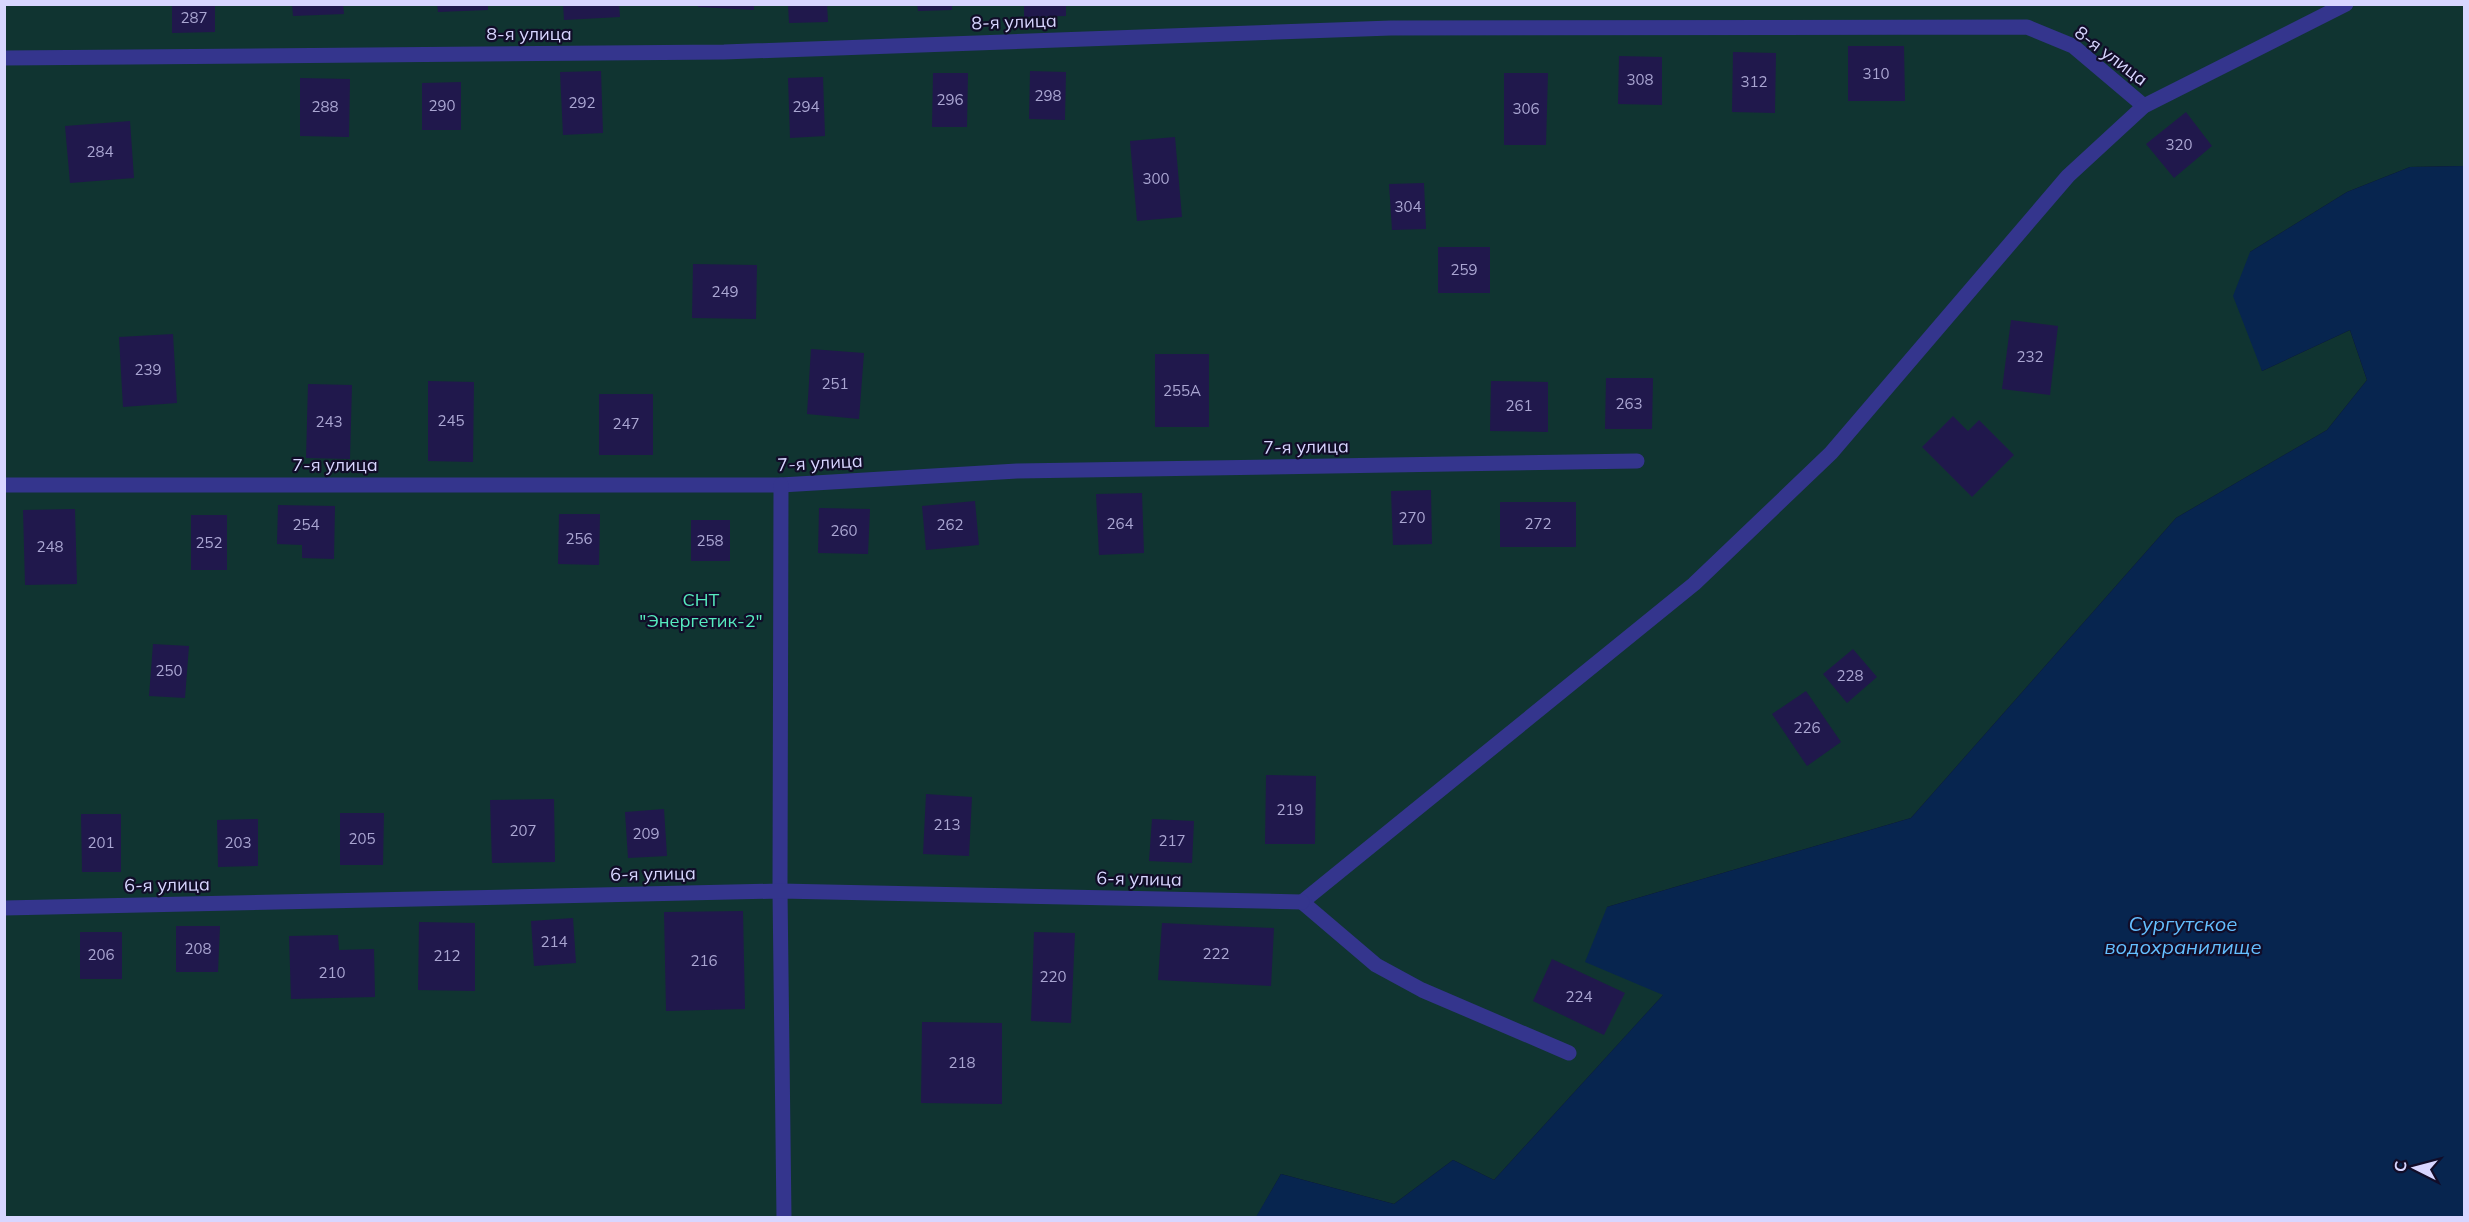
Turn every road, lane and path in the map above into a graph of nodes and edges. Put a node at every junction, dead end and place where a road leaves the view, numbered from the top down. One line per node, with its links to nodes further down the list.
1 (2346, 4): 3 (street)
2 (4, 58): 3 (street, 8-я улица)
3 (2144, 106): 8 (street)
4 (1636, 461): 6 (street, 7-я улица)
5 (4, 485): 6 (street, 7-я улица)
6 (781, 485): 7 (street)
7 (780, 891): 8 (street, 6-я улица); 9 (street, 6-я улица); 11 (street)
8 (1302, 902): 10 (street)
9 (4, 908)
10 (1569, 1053)
11 (784, 1218)

